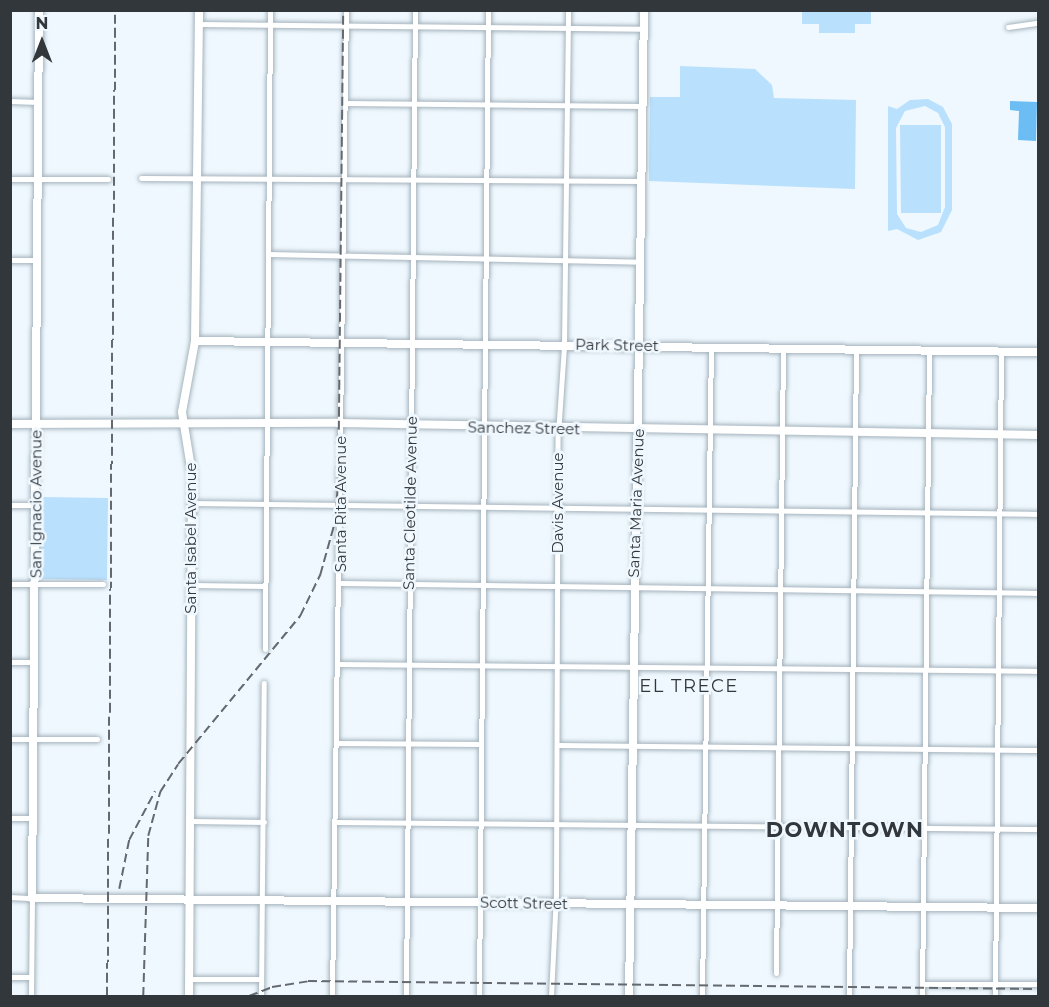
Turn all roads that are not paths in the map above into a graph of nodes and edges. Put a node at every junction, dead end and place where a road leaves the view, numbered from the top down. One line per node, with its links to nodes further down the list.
1 (39, 10): 19 (street, San Ignacio Avenue)
2 (199, 10): 10 (street, Santa Isabel Avenue)
3 (270, 10): 11 (street)
4 (346, 10): 12 (street, Santa Rita Avenue)
5 (415, 10): 13 (street, Santa Cleotilde Avenue)
6 (488, 10): 14 (street)
7 (568, 10): 15 (street, Davis Avenue)
8 (644, 10): 17 (street, Santa Maria Avenue)
9 (1038, 23): 16 (street)
10 (199, 24): 11 (street); 25 (street, Santa Isabel Avenue)
11 (269, 24): 12 (street); 27 (street)
12 (346, 25): 13 (street); 20 (street, Santa Rita Avenue)
13 (414, 26): 14 (street); 21 (street, Santa Cleotilde Avenue)
14 (488, 27): 15 (street); 22 (street)
15 (568, 27): 17 (street); 23 (street, Davis Avenue)
16 (1008, 27)
17 (644, 28): 24 (street, Santa Maria Avenue)
18 (10, 101): 19 (street)
19 (38, 102): 29 (street, San Ignacio Avenue)
20 (345, 103): 21 (street); 31 (street, Santa Rita Avenue)
21 (414, 103): 22 (street); 32 (street, Santa Cleotilde Avenue)
22 (487, 104): 23 (street); 33 (street)
23 (567, 105): 24 (street); 34 (street, Davis Avenue)
24 (643, 106): 35 (street, Santa Maria Avenue)
25 (197, 177): 26 (street); 27 (street); 44 (street, Santa Isabel Avenue)
26 (141, 178)
27 (269, 178): 31 (street); 36 (street)
28 (10, 179): 29 (street)
29 (38, 179): 30 (street); 41 (street, San Ignacio Avenue)
30 (108, 179)
31 (345, 179): 32 (street); 37 (street, Santa Rita Avenue)
32 (413, 180): 33 (street); 38 (street, Santa Cleotilde Avenue)
33 (486, 180): 34 (street); 39 (street)
34 (566, 181): 35 (street); 42 (street, Davis Avenue)
35 (642, 182): 43 (street, Santa Maria Avenue)
36 (268, 254): 37 (street); 45 (street)
37 (344, 254): 38 (street); 46 (street, Santa Rita Avenue)
38 (412, 258): 39 (street); 47 (street, Santa Cleotilde Avenue)
39 (486, 259): 42 (street); 48 (street)
40 (10, 260): 41 (street)
41 (38, 260): 60 (street, San Ignacio Avenue)
42 (565, 261): 43 (street); 49 (street, Davis Avenue)
43 (641, 262): 50 (street, Santa Maria Avenue)
44 (195, 341): 45 (street, Park Street); 57 (street, Santa Isabel Avenue)
45 (267, 342): 46 (street, Park Street); 58 (street)
46 (343, 342): 47 (street, Park Street); 61 (street, Santa Rita Avenue)
47 (411, 343): 48 (street, Park Street); 62 (street, Santa Cleotilde Avenue)
48 (485, 344): 49 (street, Park Street); 63 (street)
49 (564, 345): 50 (street, Park Street); 64 (street, Davis Avenue)
50 (640, 345): 51 (street, Park Street); 65 (street, Santa Maria Avenue)
51 (711, 347): 52 (street, Park Street); 66 (street)
52 (783, 348): 53 (street, Park Street); 67 (street)
53 (856, 349): 54 (street, Park Street); 68 (street)
54 (929, 350): 55 (street, Park Street); 69 (street)
55 (1001, 352): 56 (street, Park Street); 70 (street)
56 (1038, 352)
57 (183, 423): 58 (street, Sanchez Street); 60 (street, Sanchez Street); 72 (street, Santa Isabel Avenue)
58 (266, 423): 61 (street, Sanchez Street); 73 (street)
59 (10, 424): 60 (street, Sanchez Street)
60 (36, 424): 76 (street, San Ignacio Avenue)
61 (341, 424): 62 (street, Sanchez Street); 74 (street, Santa Rita Avenue)
62 (410, 426): 63 (street, Sanchez Street); 77 (street, Santa Cleotilde Avenue)
63 (484, 427): 64 (street, Sanchez Street); 78 (street)
64 (559, 428): 65 (street, Sanchez Street); 79 (street, Davis Avenue)
65 (638, 429): 66 (street, Sanchez Street); 80 (street, Santa Maria Avenue)
66 (710, 430): 67 (street, Sanchez Street); 81 (street)
67 (782, 432): 68 (street, Sanchez Street); 82 (street)
68 (855, 433): 69 (street, Sanchez Street); 83 (street)
69 (928, 434): 70 (street, Sanchez Street); 84 (street)
70 (1000, 435): 71 (street, Sanchez Street); 85 (street)
71 (1038, 435)
72 (192, 503): 73 (street); 93 (street, Santa Isabel Avenue)
73 (266, 504): 74 (street); 95 (street)
74 (341, 504): 77 (street); 87 (street, Santa Rita Avenue)
75 (10, 505): 76 (street)
76 (36, 505): 89 (street, San Ignacio Avenue)
77 (410, 505): 78 (street); 91 (street, Santa Cleotilde Avenue)
78 (483, 506): 79 (street); 92 (street)
79 (558, 507): 80 (street); 94 (street, Davis Avenue)
80 (636, 508): 81 (street); 96 (street, Santa Maria Avenue)
81 (709, 509): 82 (street); 97 (street)
82 (782, 510): 83 (street); 98 (street)
83 (854, 512): 84 (street); 99 (street)
84 (927, 513): 85 (street); 100 (street)
85 (999, 514): 86 (street); 101 (street)
86 (1038, 514)
87 (341, 583): 91 (street); 106 (street, Santa Rita Avenue)
88 (10, 584): 89 (street)
89 (35, 584): 90 (street); 105 (street, San Ignacio Avenue)
90 (103, 584)
91 (409, 584): 92 (street); 107 (street, Santa Cleotilde Avenue)
92 (483, 584): 94 (street); 108 (street)
93 (192, 585): 95 (street); 134 (street, Santa Isabel Avenue)
94 (557, 585): 96 (street); 109 (street, Davis Avenue)
95 (265, 586): 103 (street)
96 (634, 586): 97 (street); 110 (street, Santa Maria Avenue)
97 (708, 587): 98 (street); 111 (street)
98 (781, 589): 99 (street); 112 (street)
99 (853, 590): 100 (street); 113 (street)
100 (926, 591): 101 (street); 114 (street)
101 (998, 592): 102 (street); 115 (street)
102 (1038, 593)
103 (265, 650)
104 (10, 662): 105 (street)
105 (34, 662): 119 (street, San Ignacio Avenue)
106 (339, 664): 107 (street); 121 (street, Santa Rita Avenue)
107 (408, 664): 108 (street); 122 (street, Santa Cleotilde Avenue)
108 (482, 665): 109 (street); 123 (street)
109 (557, 666): 110 (street); 124 (street, Davis Avenue)
110 (632, 667): 111 (street); 125 (street, Santa Maria Avenue)
111 (707, 668): 112 (street); 126 (street)
112 (780, 669): 113 (street); 127 (street)
113 (852, 669): 114 (street); 128 (street)
114 (925, 670): 115 (street); 129 (street)
115 (997, 671): 116 (street); 130 (street)
116 (1038, 671)
117 (264, 683): 135 (street)
118 (10, 739): 119 (street)
119 (33, 739): 120 (street); 133 (street, San Ignacio Avenue)
120 (97, 739)
121 (336, 739): 122 (street); 136 (street, Santa Rita Avenue)
122 (408, 743): 123 (street); 137 (street, Santa Cleotilde Avenue)
123 (481, 744): 138 (street)
124 (557, 745): 125 (street); 139 (street, Davis Avenue)
125 (632, 746): 126 (street); 140 (street, Santa Maria Avenue)
126 (705, 747): 127 (street); 141 (street)
127 (779, 747): 128 (street); 142 (street)
128 (851, 748): 129 (street); 143 (street)
129 (924, 749): 130 (street); 144 (street)
130 (996, 750): 131 (street); 145 (street)
131 (1038, 750)
132 (10, 818): 133 (street)
133 (32, 818): 148 (street, San Ignacio Avenue)
134 (191, 820): 135 (street); 149 (street, Santa Isabel Avenue)
135 (264, 822): 150 (street)
136 (336, 822): 137 (street); 151 (street, Santa Rita Avenue)
137 (407, 823): 138 (street); 152 (street, Santa Cleotilde Avenue)
138 (481, 823): 139 (street); 153 (street)
139 (556, 824): 140 (street); 154 (street, Davis Avenue)
140 (631, 825): 141 (street); 155 (street, Santa Maria Avenue)
141 (704, 825): 142 (street); 156 (street)
142 (778, 826): 143 (street); 157 (street)
143 (850, 827): 144 (street); 158 (street)
144 (924, 828): 145 (street); 159 (street)
145 (996, 828): 146 (street); 160 (street)
146 (1038, 829)
147 (10, 897): 148 (street, Scott Street)
148 (32, 898): 149 (street, Scott Street); 164 (street, San Ignacio Avenue)
149 (189, 900): 150 (street, Scott Street); 165 (street, Santa Isabel Avenue)
150 (263, 901): 151 (street, Scott Street); 166 (street)
151 (334, 901): 152 (street, Scott Street); 173 (street, Santa Rita Avenue)
152 (406, 902): 153 (street, Scott Street); 174 (street, Santa Cleotilde Avenue)
153 (480, 903): 154 (street, Scott Street); 175 (street)
154 (555, 904): 155 (street, Scott Street); 176 (street, Davis Avenue)
155 (631, 905): 156 (street, Scott Street); 177 (street, Santa Maria Avenue)
156 (703, 905): 157 (street, Scott Street); 178 (street)
157 (777, 906): 158 (street, Scott Street); 162 (street)
158 (848, 907): 159 (street, Scott Street); 179 (street)
159 (923, 907): 160 (street, Scott Street); 167 (street)
160 (995, 908): 161 (street, Scott Street); 168 (street)
161 (1038, 908)
162 (776, 973)
163 (10, 977): 164 (street)
164 (31, 977): 170 (street, San Ignacio Avenue)
165 (189, 979): 166 (street); 171 (street, Santa Isabel Avenue)
166 (261, 979): 172 (street)
167 (922, 984): 168 (street); 180 (street)
168 (995, 984): 169 (street); 181 (street)
169 (1038, 984)
170 (31, 996)
171 (189, 996)
172 (261, 996)
173 (332, 996)
174 (406, 996)
175 (479, 996)
176 (551, 996)
177 (629, 996)
178 (702, 996)
179 (849, 996)
180 (922, 996)
181 (995, 996)

